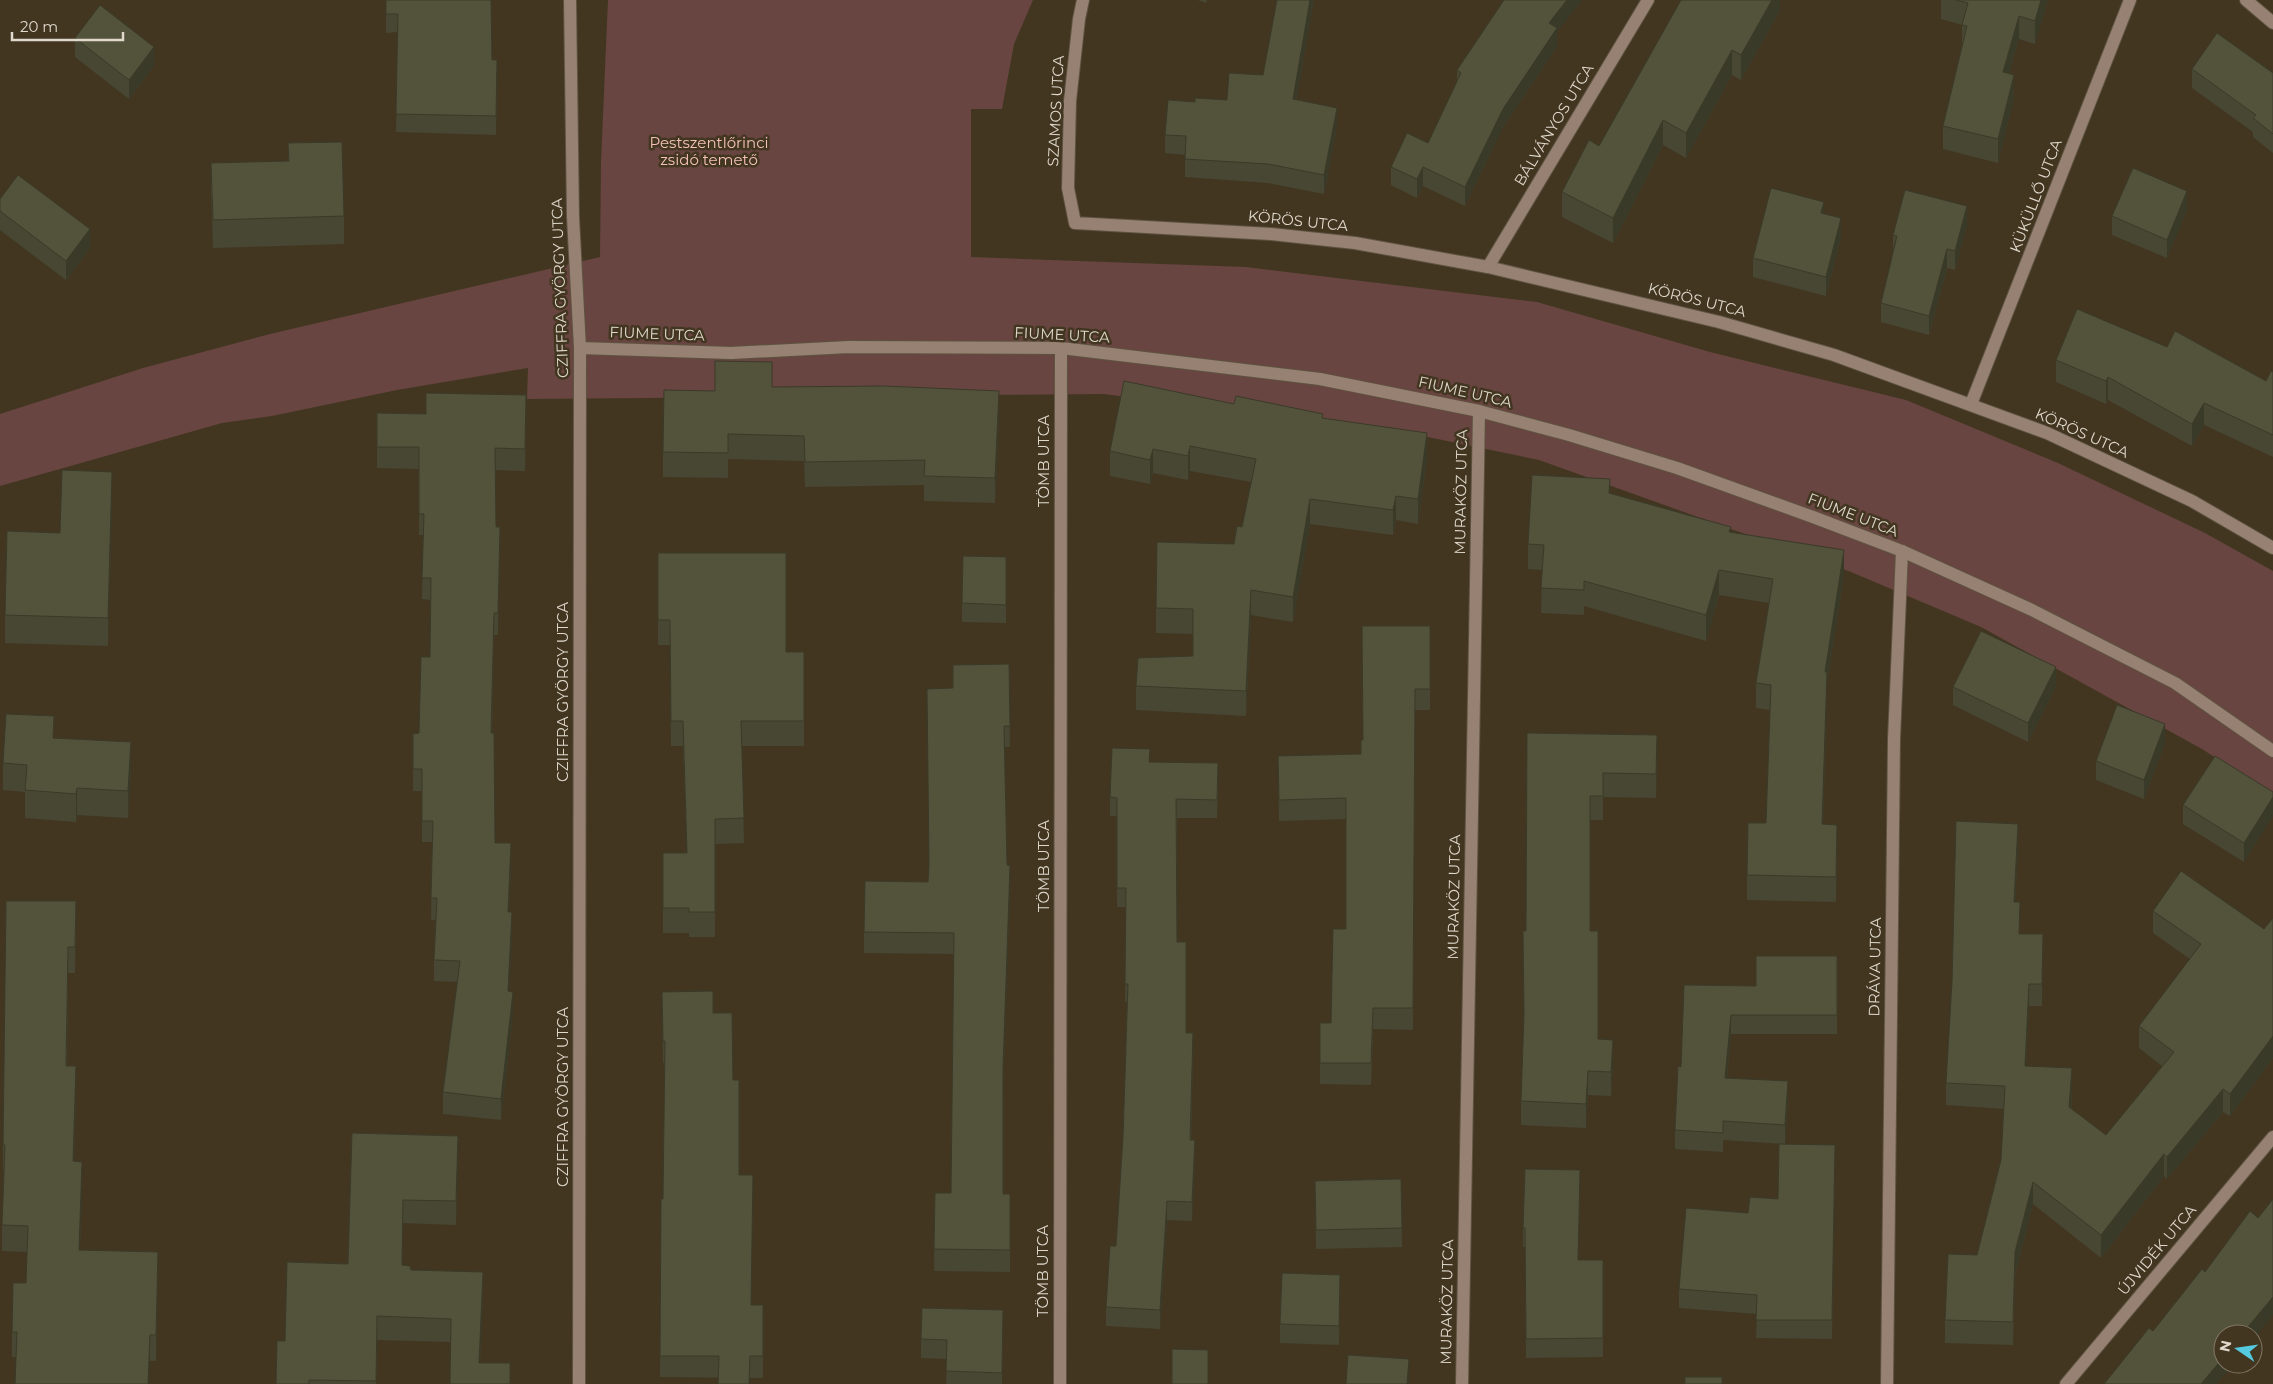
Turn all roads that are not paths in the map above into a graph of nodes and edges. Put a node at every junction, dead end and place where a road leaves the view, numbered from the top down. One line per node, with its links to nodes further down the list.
1 (570, 0): 9 (street, CZIFFRA GYÖRGY UTCA)
2 (1084, 0): 7 (street, SZAMOS UTCA)
3 (1648, 0): 8 (street, BÁLVÁNYOS UTCA)
4 (2130, 0): 11 (street, KÜKÜLLŐ UTCA)
5 (2246, 0): 6 (street)
6 (2273, 23)
7 (1075, 223): 8 (street, KÖRÖS UTCA)
8 (1488, 266): 11 (street, KÖRÖS UTCA)
9 (580, 348): 10 (street, FIUME UTCA); 17 (street, CZIFFRA GYÖRGY UTCA)
10 (1061, 348): 12 (street, FIUME UTCA); 18 (street, TÖMB UTCA)
11 (1971, 404): 13 (street, KÖRÖS UTCA)
12 (1479, 411): 14 (street, FIUME UTCA); 19 (street, MURAKÖZ UTCA)
13 (2273, 548)
14 (1902, 551): 15 (street, FIUME UTCA); 20 (street, DRÁVA UTCA)
15 (2273, 751)
16 (2273, 1137): 21 (street, ÚJVIDÉK UTCA)
17 (580, 1384)
18 (1060, 1384)
19 (1462, 1384)
20 (1886, 1384)
21 (2066, 1384)

